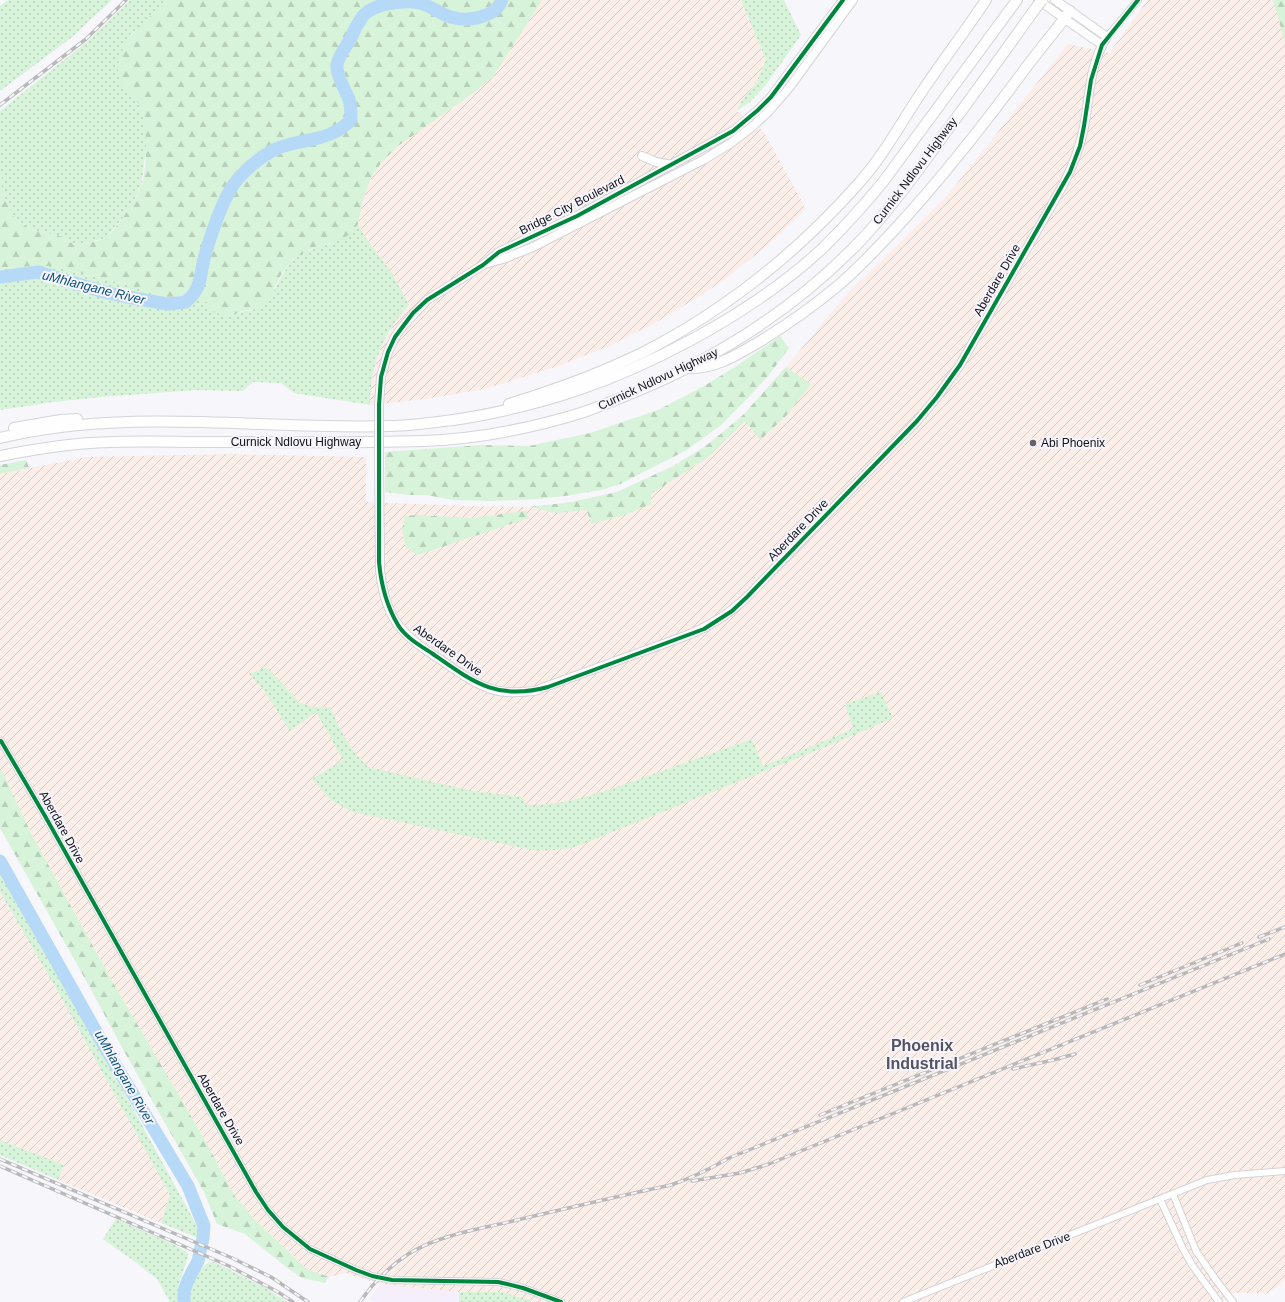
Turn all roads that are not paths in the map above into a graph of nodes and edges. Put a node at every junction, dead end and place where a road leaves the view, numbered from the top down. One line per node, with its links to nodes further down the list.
1 (843, 0): 12 (street, Bridge City Boulevard)
2 (853, 0): 12 (street, Bridge City Boulevard)
3 (986, 0): 11 (main road)
4 (991, 0): 11 (main road)
5 (1016, 0): 20 (main road, Curnick Ndlovu Highway)
6 (1042, 0): 9 (main road, Curnick Ndlovu Highway, bridge)
7 (1055, 0): 10 (street)
8 (1138, 0): 13 (street, Aberdare Drive)
9 (1037, 5): 10 (street); 18 (main road, Curnick Ndlovu Highway)
10 (1067, 15): 13 (street); 14 (street); 18 (main road)
11 (973, 19): 19 (main road)
12 (822, 36): 16 (street, Bridge City Boulevard); 17 (street, Bridge City Boulevard)
13 (1107, 37): 14 (street, Aberdare Drive)
14 (1102, 45): 22 (street, Aberdare Drive)
15 (642, 156): 16 (street)
16 (672, 165): 17 (street, Bridge City Boulevard)
17 (501, 256): 22 (street, Bridge City Boulevard, bridge)
18 (688, 368): 21 (main road, Curnick Ndlovu Highway)
19 (0, 431)
20 (0, 438)
21 (0, 456)
22 (379, 461)
23 (1, 741): 27 (street, Aberdare Drive)
24 (1285, 1171): 25 (street, Aberdare Drive)
25 (1173, 1194): 26 (street, Aberdare Drive); 30 (street)
26 (1160, 1199): 28 (street, Aberdare Drive); 29 (street)
27 (561, 1302)
28 (903, 1302)
29 (1219, 1302)
30 (1233, 1302)

